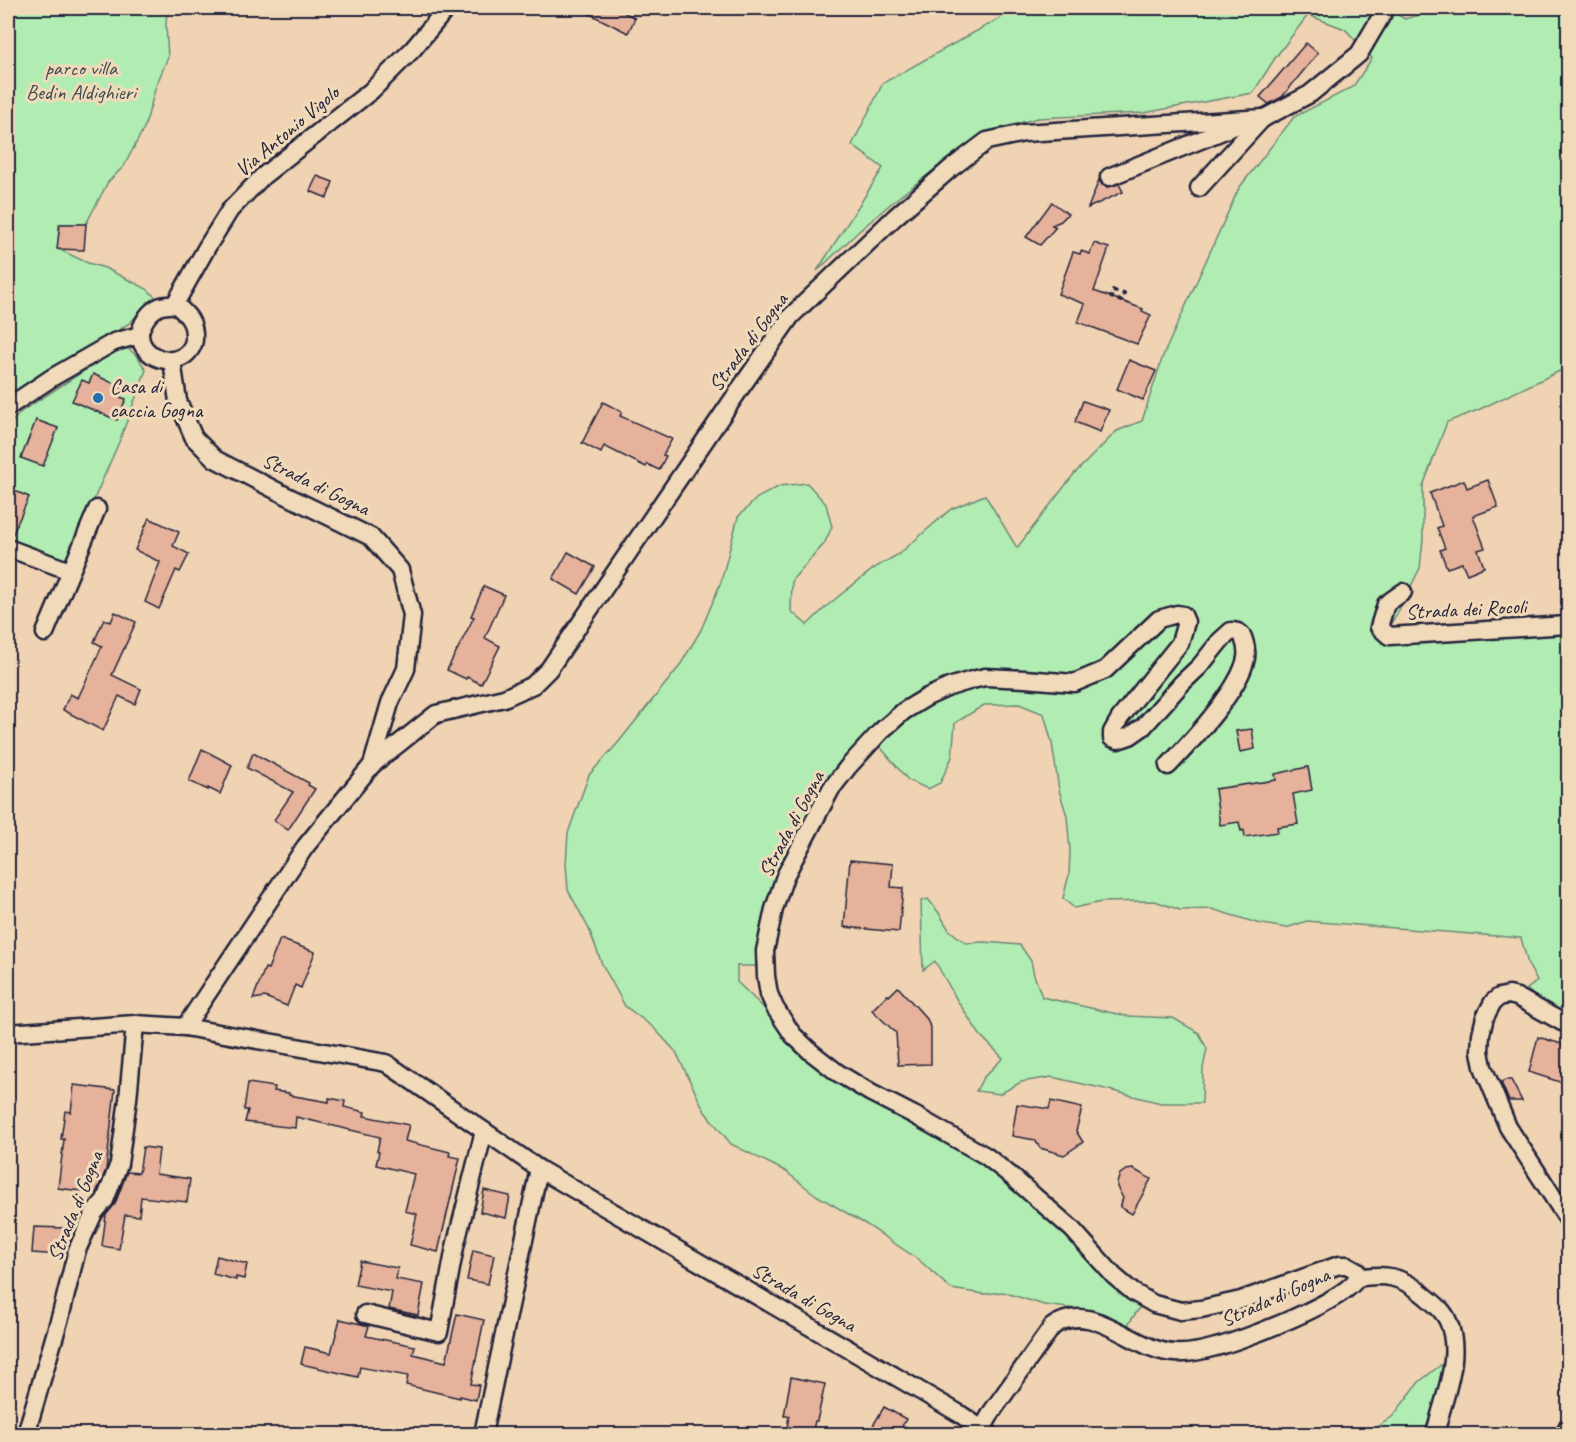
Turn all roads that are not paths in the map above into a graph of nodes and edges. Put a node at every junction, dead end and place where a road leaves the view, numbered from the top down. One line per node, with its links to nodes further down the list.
1 (447, 8): 6 (street, Via Antonio Vigolo)
2 (1386, 8): 3 (street, Strada di Gogna)
3 (1264, 118): 4 (street, Strada di Gogna); 5 (street, Strada di Gogna); 16 (street, Strada di Gogna)
4 (1109, 177)
5 (1199, 188)
6 (175, 304): 7 (street); 8 (street)
7 (140, 335): 8 (street); 9 (street)
8 (172, 361): 16 (street, Strada di Gogna)
9 (8, 407)
10 (97, 509): 12 (street)
11 (8, 548): 12 (street)
12 (70, 571): 15 (street)
13 (1403, 592): 14 (street, Strada dei Rocoli)
14 (1569, 625)
15 (45, 633)
16 (372, 765): 20 (street, Strada di Gogna)
17 (1168, 766): 23 (street, Strada di Gogna)
18 (135, 1024): 20 (street, Strada di Gogna); 21 (street, Strada di Gogna); 31 (street, Strada di Gogna)
19 (1569, 1024): 26 (street)
20 (184, 1027): 22 (street, Strada di Gogna)
21 (8, 1033)
22 (484, 1131): 25 (street, Strada di Gogna); 28 (street)
23 (986, 1156): 24 (street, Strada di Gogna); 27 (street, Strada di Gogna)
24 (1010, 1162)
25 (539, 1169): 30 (street, Strada di Gogna); 32 (street)
26 (1569, 1220)
27 (1357, 1278): 30 (street, Strada di Gogna); 33 (street, Strada di Gogna)
28 (365, 1314)
29 (1569, 1426): 34 (street)
30 (986, 1432)
31 (26, 1434)
32 (483, 1434)
33 (1434, 1434)
34 (1564, 1434)

